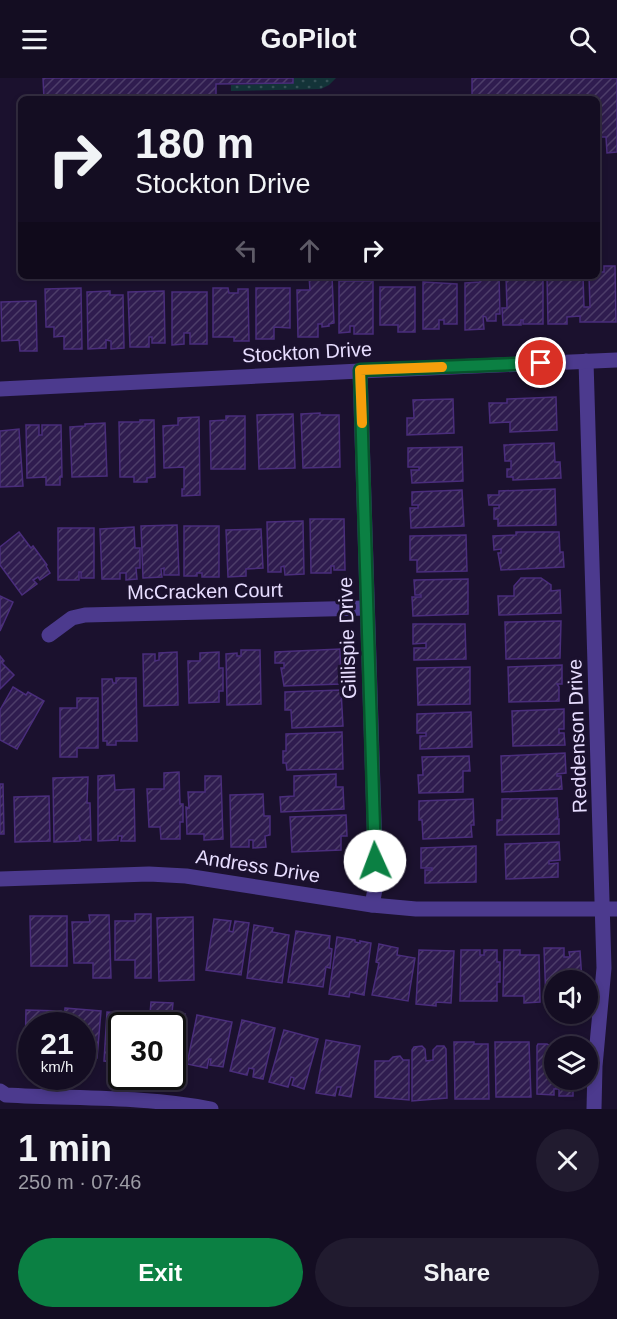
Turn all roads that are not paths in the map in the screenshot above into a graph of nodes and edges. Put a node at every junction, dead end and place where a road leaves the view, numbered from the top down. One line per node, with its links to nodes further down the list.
1 (617, 360): 2 (street, Stockton Drive)
2 (586, 361): 3 (street, Stockton Drive); 9 (street, Reddenson Drive)
3 (360, 370): 4 (street, Stockton Drive); 5 (street, Gillispie Drive)
4 (0, 389)
5 (367, 608): 6 (street, McCracken Court); 8 (street, Gillispie Drive)
6 (49, 635)
7 (0, 879): 8 (street, Andress Drive)
8 (372, 905): 9 (street, Andress Drive)
9 (610, 909): 12 (street, Reddenson Drive)
10 (3, 1093): 11 (street)
11 (211, 1109)
12 (594, 1109)

